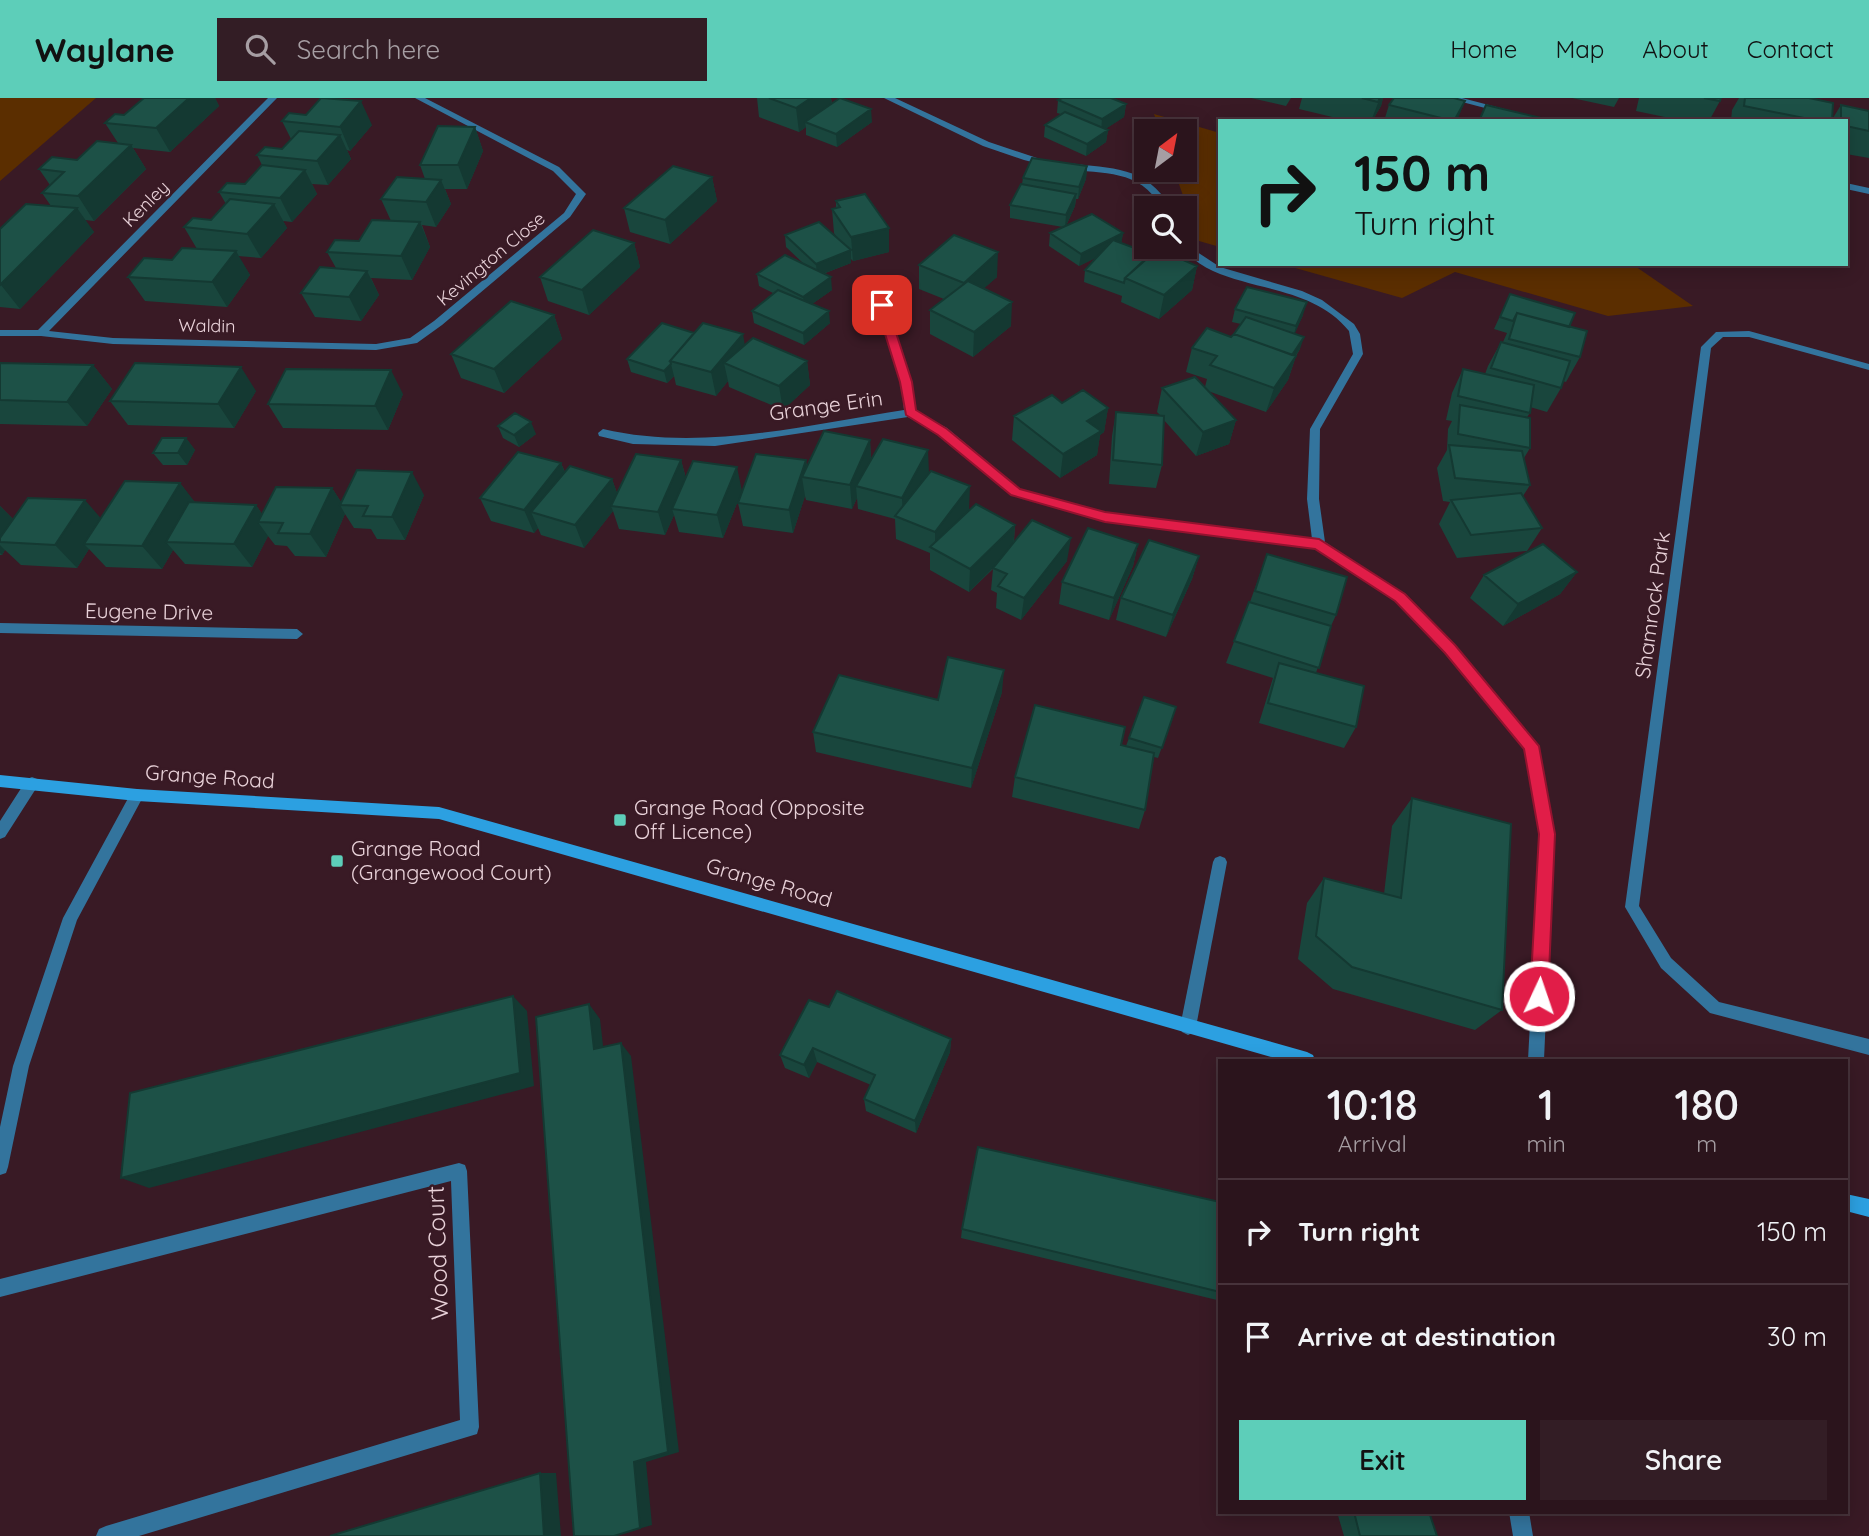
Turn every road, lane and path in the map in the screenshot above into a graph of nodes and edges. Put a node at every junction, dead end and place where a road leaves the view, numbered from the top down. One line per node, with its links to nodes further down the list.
1 (273, 98): 12 (street, Kenley)
2 (419, 98): 13 (street, Kevington Close)
3 (888, 98): 8 (street)
4 (1451, 98): 5 (street)
5 (1515, 112)
6 (1848, 186): 7 (street)
7 (1869, 191)
8 (1161, 196)
9 (1195, 259): 17 (street)
10 (882, 305): 15 (street)
11 (0, 333): 12 (street, Waldin)
12 (41, 333): 13 (street, Waldin)
13 (413, 341)
14 (1869, 367): 26 (street, Shamrock Park)
15 (910, 412): 16 (street, Grange Erin); 17 (street, Grange Erin)
16 (603, 433)
17 (1319, 544): 28 (street, Grange Erin)
18 (0, 628): 19 (street, Eugene Drive)
19 (297, 634)
20 (0, 781): 21 (main road, Grange Road)
21 (32, 783): 22 (main road, Grange Road); 23 (street)
22 (137, 795): 25 (main road, Grange Road); 29 (street)
23 (0, 833)
24 (1220, 862): 25 (street)
25 (1188, 1027): 27 (main road, Grange Road)
26 (1869, 1047)
27 (1303, 1059)
28 (1536, 1059)
29 (0, 1167)
30 (1848, 1203): 31 (main road)
31 (1869, 1208)
32 (0, 1288): 34 (street, Wood Court)
33 (1519, 1514): 35 (street)
34 (106, 1536)
35 (1523, 1536)

